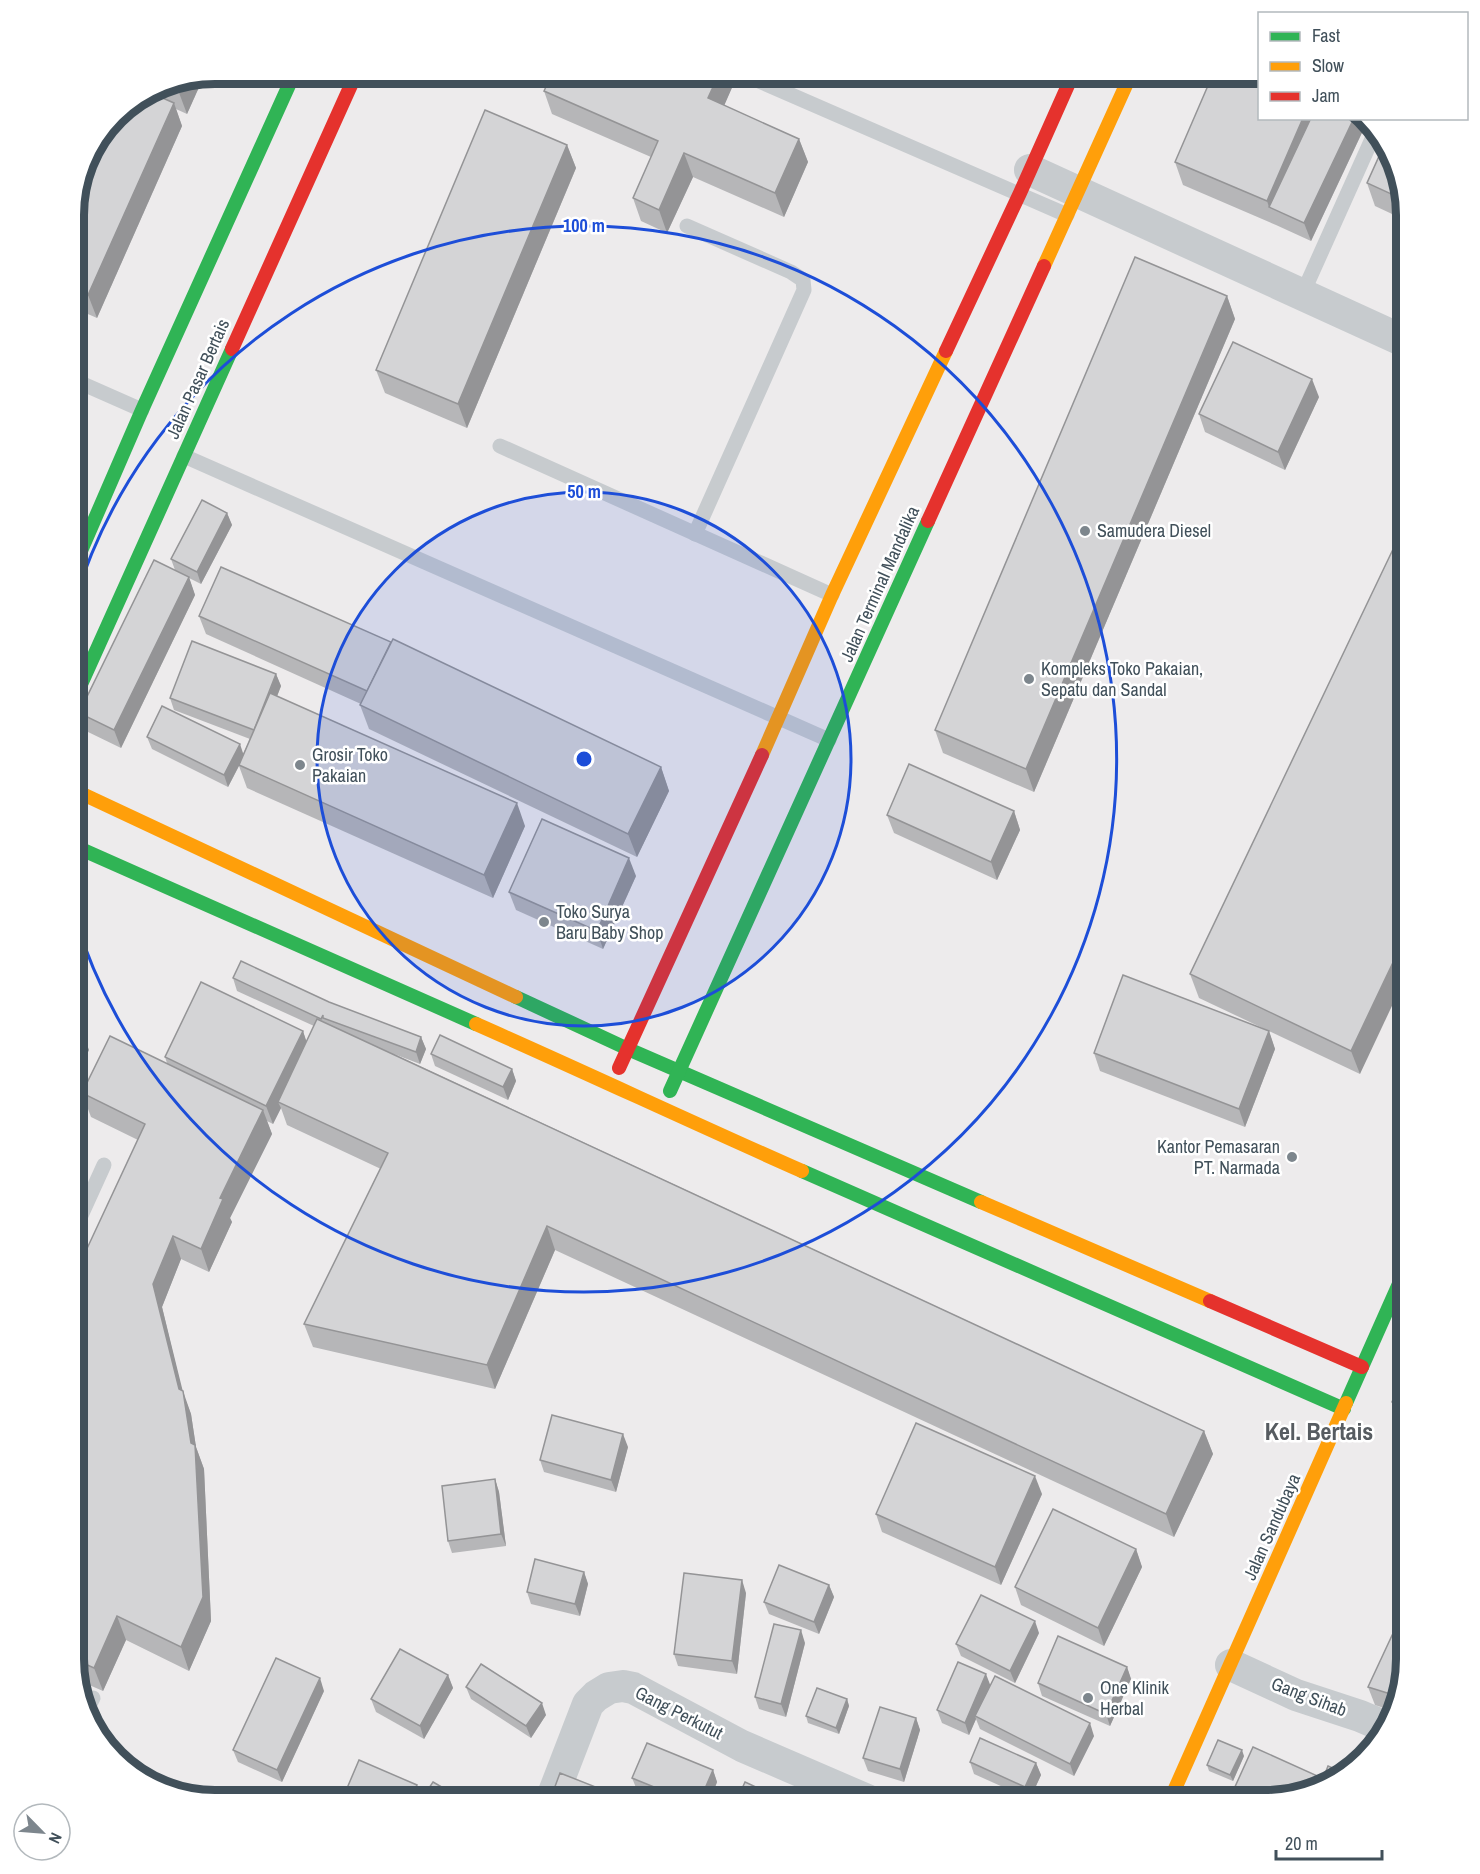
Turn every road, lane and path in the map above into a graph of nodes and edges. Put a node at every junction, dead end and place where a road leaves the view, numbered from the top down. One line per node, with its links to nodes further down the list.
1 (289, 84): 13 (main road)
2 (351, 84): 15 (main road, Jalan Pasar Bertais)
3 (769, 84): 7 (lane)
4 (1069, 84): 7 (main road)
5 (1126, 84): 8 (main road, Jalan Terminal Mandalika)
6 (1372, 139): 10 (lane)
7 (1025, 181): 8 (street); 18 (main road)
8 (1072, 203): 10 (street); 21 (main road, Jalan Terminal Mandalika)
9 (687, 226): 16 (lane)
10 (1302, 295): 11 (street)
11 (1396, 337)
12 (84, 384): 13 (lane)
13 (142, 410): 17 (main road)
14 (500, 446): 16 (lane)
15 (184, 456): 19 (main road, Jalan Pasar Bertais); 20 (lane)
16 (695, 534): 18 (lane)
17 (84, 544)
18 (832, 595): 20 (main road)
19 (84, 678)
20 (779, 718): 21 (lane); 24 (main road)
21 (829, 740): 25 (main road, Jalan Terminal Mandalika)
22 (84, 795): 24 (main road)
23 (84, 850): 26 (main road)
24 (628, 1049): 25 (main road); 26 (main road)
25 (680, 1072): 27 (main road, Jalan Terminal Mandalika); 31 (main road)
26 (611, 1084): 27 (main road)
27 (662, 1109): 32 (main road)
28 (104, 1165): 29 (lane)
29 (84, 1209)
30 (1396, 1292): 31 (main road, Jalan Sandubaya)
31 (1362, 1367): 32 (main road, Jalan Sandubaya)
32 (1344, 1409): 33 (main road, Jalan Sandubaya)
33 (1231, 1665): 34 (street, Gang Sihab); 37 (main road, Jalan Sandubaya)
34 (1378, 1724)
35 (555, 1790): 36 (street, Gang Perkutut)
36 (844, 1790)
37 (1175, 1790)

